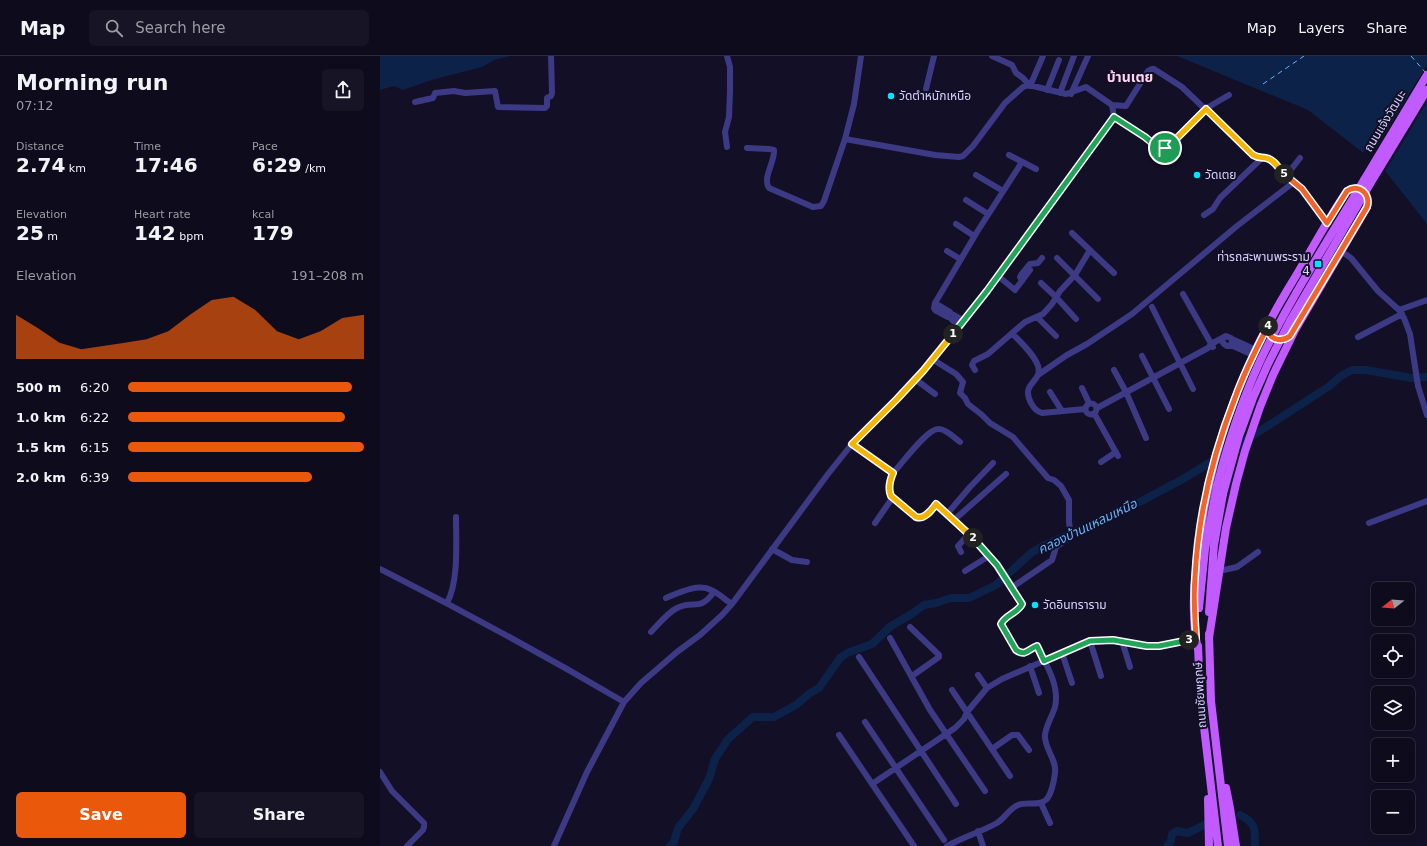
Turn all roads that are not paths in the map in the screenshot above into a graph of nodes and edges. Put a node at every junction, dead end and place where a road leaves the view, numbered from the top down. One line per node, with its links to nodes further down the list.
1 (551, 56): 18 (street)
2 (727, 56): 23 (street)
3 (861, 56): 22 (street)
4 (934, 56): 12 (street)
5 (992, 56): 11 (street)
6 (1043, 56): 11 (street)
7 (1074, 56): 15 (street)
8 (1088, 56): 16 (street)
9 (1059, 60): 13 (street)
10 (1427, 75): 33 (main road, ถนนแจ้งวัฒนะ)
11 (1030, 85): 13 (street); 22 (street)
12 (926, 89)
13 (1047, 90): 15 (street)
14 (1427, 90): 33 (main road, ถนนแจ้งวัฒนะ)
15 (1060, 93): 16 (street)
16 (1071, 94): 19 (street)
17 (1229, 95): 20 (street)
18 (415, 102)
19 (1112, 105): 20 (street); 21 (street)
20 (1206, 109): 21 (street); 26 (street)
21 (1114, 117): 51 (street)
22 (845, 140): 24 (street)
23 (726, 147)
24 (747, 148)
25 (1009, 155): 28 (street)
26 (1262, 158): 31 (street); 37 (street)
27 (1300, 158): 31 (street)
28 (1022, 162): 29 (street); 34 (street)
29 (1036, 169)
30 (976, 175): 34 (street)
31 (1286, 176): 32 (street)
32 (1294, 182): 38 (street); 78 (street)
33 (1367, 182): 125 (main road, ถนนชัยพฤกษ์, bridge); 128 (main road, ถนนชัยพฤกษ์, bridge)
34 (1003, 191): 36 (street)
35 (966, 200): 36 (street)
36 (988, 214): 41 (street)
37 (1204, 215)
38 (1327, 223): 44 (main road, ถนนชัยพฤกษ์); 62 (main road, ถนนชัยพฤกษ์)
39 (956, 224): 41 (street)
40 (1072, 233): 42 (street)
41 (974, 236): 47 (street)
42 (1090, 250): 49 (street); 50 (street)
43 (947, 251): 47 (street)
44 (1341, 251): 59 (street); 64 (main road, ถนนชัยพฤกษ์)
45 (1042, 258): 52 (street)
46 (1057, 258): 50 (street)
47 (960, 259): 63 (street)
48 (1030, 270): 52 (street)
49 (1114, 273)
50 (1075, 275): 55 (street); 56 (street)
51 (998, 276): 52 (street); 63 (street)
52 (1022, 281)
53 (1041, 283): 55 (street)
54 (1183, 294): 71 (street)
55 (1056, 297): 60 (street); 61 (street)
56 (1098, 299)
57 (1427, 300): 59 (street)
58 (1152, 307): 75 (street)
59 (1401, 312): 68 (street); 82 (street)
60 (1037, 316): 65 (street); 66 (street)
61 (1076, 319)
62 (1270, 321): 64 (main road); 72 (main road, ถนนชัยพฤกษ์)
63 (962, 323): 74 (street)
64 (1294, 330): 115 (main road, ถนนชัยพฤกษ์)
65 (1012, 333): 76 (street); 78 (street)
66 (1056, 336)
67 (1224, 337): 69 (street); 70 (street); 71 (street)
68 (1358, 337)
69 (1232, 339): 70 (street); 72 (street)
70 (1226, 345): 71 (street); 72 (street)
71 (1211, 346): 75 (street)
72 (1255, 352): 124 (main road, ถนนชัยพฤกษ์)
73 (1142, 356): 79 (street)
74 (932, 359): 80 (street); 116 (street)
75 (1180, 362): 79 (street); 83 (street)
76 (975, 370)
77 (1114, 370): 86 (street)
78 (1038, 375): 90 (street)
79 (1152, 377): 86 (street); 89 (street)
80 (915, 379): 87 (street); 95 (street)
81 (1082, 388): 88 (street)
82 (1419, 388): 84 (street); 92 (street)
83 (1193, 389)
84 (1427, 389)
85 (1050, 392): 90 (street)
86 (1126, 392): 91 (street); 93 (street)
87 (935, 394)
88 (1087, 406): 90 (street); 91 (street); 91 (street)
89 (1169, 409)
90 (1062, 411)
91 (1096, 411): 96 (street)
92 (1427, 415)
93 (1146, 438)
94 (960, 442): 98 (street)
95 (852, 444): 98 (street); 108 (street)
96 (1101, 462)
97 (993, 463): 102 (street)
98 (893, 473): 100 (street)
99 (1006, 474): 104 (street)
100 (893, 497): 102 (street); 106 (street)
101 (1427, 501): 105 (street)
102 (947, 514): 104 (street)
103 (456, 517): 119 (street)
104 (954, 520): 107 (street)
105 (1369, 523)
106 (875, 524)
107 (969, 534): 109 (street); 111 (street)
108 (772, 549): 112 (street); 120 (street)
109 (961, 552)
110 (1258, 552): 115 (street)
111 (989, 556): 114 (street); 116 (street)
112 (807, 562)
113 (380, 568): 119 (street)
114 (965, 571)
115 (1219, 572): 125 (main road, ถนนชัยพฤกษ์)
116 (1011, 588): 131 (street)
117 (714, 592): 118 (street); 120 (street); 122 (street)
118 (666, 598)
119 (447, 603): 141 (street)
120 (732, 604): 141 (street)
121 (910, 628): 135 (street)
122 (651, 632)
123 (890, 638): 135 (street)
124 (1196, 638): 127 (street); 128 (main road, ถนนชัยพฤกษ์)
125 (1209, 638): 149 (main road, ถนนชัยพฤกษ์)
126 (1090, 641): 127 (street); 129 (street); 136 (street)
127 (1122, 642): 133 (street)
128 (1198, 650): 150 (main road, ถนนชัยพฤกษ์)
129 (1062, 653): 131 (street); 137 (street)
130 (859, 657): 148 (street)
131 (1044, 661): 132 (street); 156 (street)
132 (1030, 666): 138 (street); 140 (street)
133 (1130, 668)
134 (978, 675): 138 (street)
135 (912, 676): 145 (street)
136 (1101, 676)
137 (1072, 683)
138 (987, 688): 142 (street)
139 (952, 690): 142 (street)
140 (1039, 693)
141 (624, 702): 162 (street)
142 (967, 712): 145 (street); 146 (street)
143 (865, 722): 151 (street)
144 (839, 735): 154 (street)
145 (946, 735): 148 (street); 155 (street)
146 (992, 749): 147 (street); 153 (street)
147 (1029, 750)
148 (921, 751): 151 (street); 157 (street)
149 (1217, 752): 168 (main road, ถนนชัยพฤกษ์); 169 (main road)
150 (1207, 754): 166 (main road); 167 (main road, ถนนชัยพฤกษ์)
151 (895, 767): 154 (street); 160 (street)
152 (380, 772): 161 (street)
153 (1010, 776)
154 (872, 784): 163 (street)
155 (985, 791)
156 (1041, 803): 158 (street); 159 (street)
157 (956, 804)
158 (1050, 823)
159 (978, 831): 164 (street); 165 (street)
160 (944, 840)
161 (406, 846)
162 (554, 846)
163 (914, 846)
164 (947, 846)
165 (983, 846)
166 (1209, 846)
167 (1218, 846)
168 (1228, 846)
169 (1236, 846)

